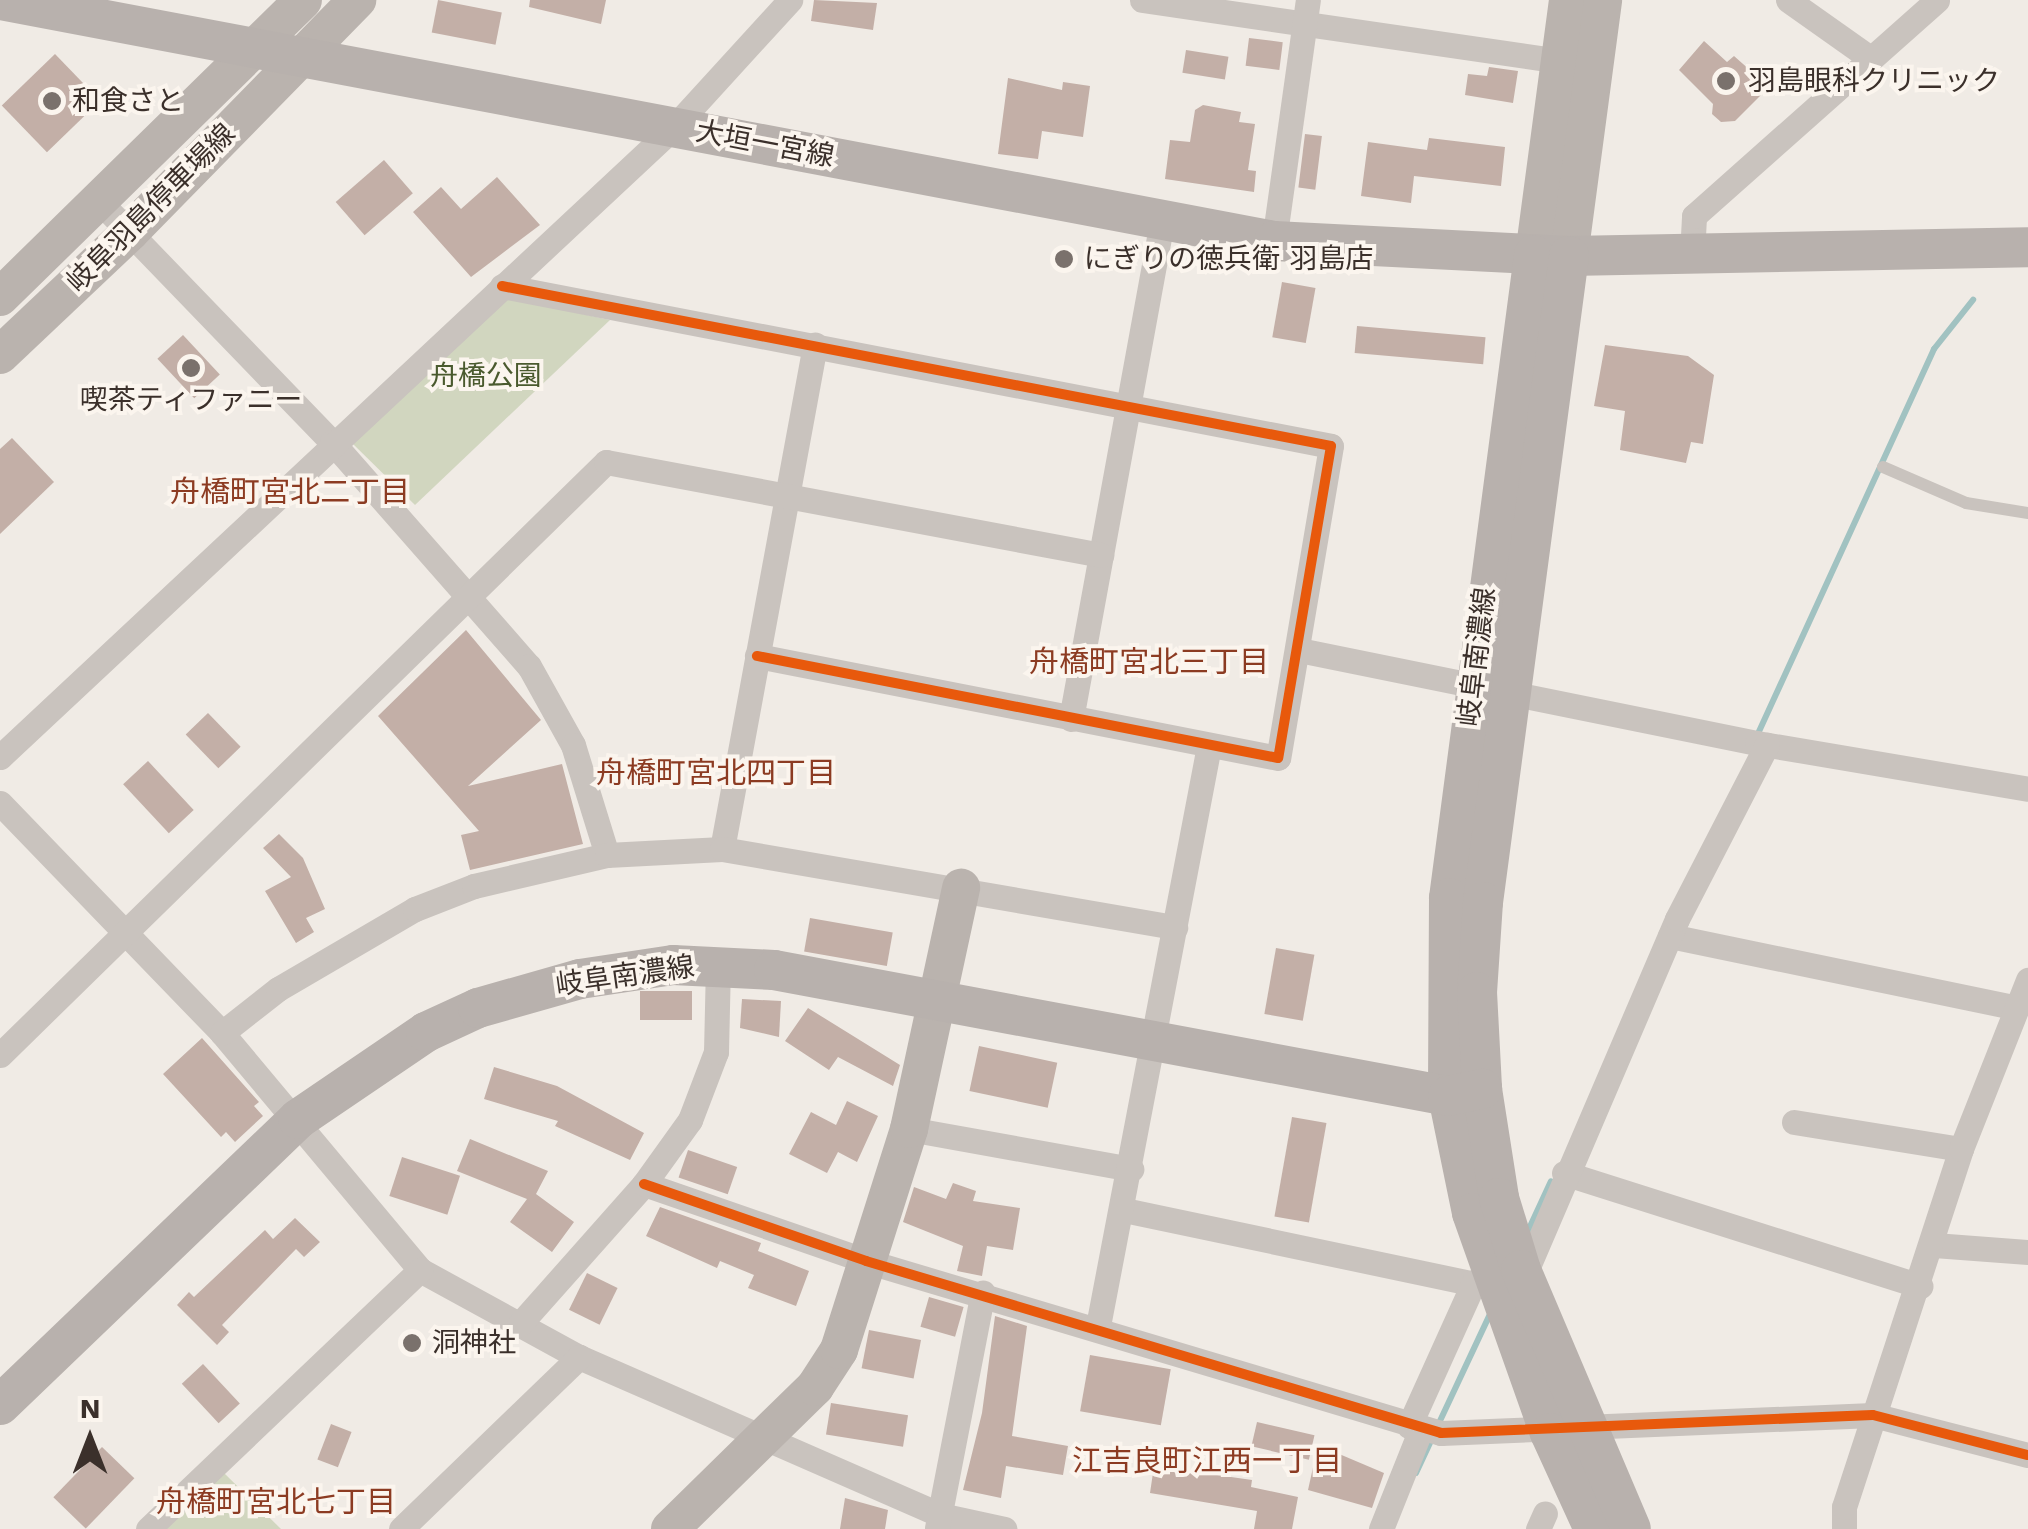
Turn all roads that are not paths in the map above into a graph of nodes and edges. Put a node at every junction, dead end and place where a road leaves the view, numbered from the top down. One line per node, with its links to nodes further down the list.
1 (0, 0): 10 (main road, 大垣一宮線)
2 (303, 0): 13 (main road, 岐阜羽島停車場線)
3 (356, 0): 14 (main road, 岐阜羽島停車場線)
4 (790, 0): 17 (street)
5 (1142, 0): 12 (street)
6 (1568, 0): 16 (main road)
7 (1602, 0): 23 (main road)
8 (1788, 0): 11 (street)
9 (1937, 0): 15 (street)
10 (121, 10): 13 (main road, 大垣一宮線)
11 (1820, 10): 15 (street)
12 (1306, 11): 16 (street); 21 (street)
13 (253, 47): 14 (main road, 大垣一宮線); 18 (main road, 岐阜羽島停車場線)
14 (296, 56): 17 (main road, 大垣一宮線); 20 (main road, 岐阜羽島停車場線)
15 (1870, 58): 24 (street)
16 (1560, 61): 23 (main road)
17 (675, 126): 19 (main road, 大垣一宮線); 25 (street)
18 (100, 203): 20 (street); 26 (main road, 岐阜羽島停車場線)
19 (1162, 221): 21 (main road, 大垣一宮線); 29 (street)
20 (130, 232): 28 (main road, 岐阜羽島停車場線); 30 (street)
21 (1274, 241): 23 (main road, 大垣一宮線)
22 (2028, 247): 24 (main road)
23 (1551, 255): 24 (main road); 38 (main road, 岐阜南濃線); 39 (main road, 岐阜南濃線)
24 (1692, 255)
25 (502, 286): 27 (street); 30 (street)
26 (0, 298)
27 (815, 345): 29 (street); 32 (street)
28 (0, 354)
29 (1128, 404): 34 (street); 36 (street)
30 (332, 442): 35 (street); 43 (street)
31 (1883, 467): 33 (lane)
32 (788, 494): 34 (street); 35 (street); 37 (street)
33 (2028, 513)
34 (1101, 555): 40 (street)
35 (471, 592): 47 (street); 50 (street)
36 (1300, 650): 38 (street); 42 (street)
37 (757, 656): 40 (street); 46 (street)
38 (1472, 684): 39 (street); 59 (main road, 岐阜南濃線)
39 (1512, 692): 41 (street); 59 (main road, 岐阜南濃線)
40 (1070, 719): 42 (street)
41 (1762, 744): 44 (street); 51 (street)
42 (1209, 746): 49 (street)
43 (0, 757)
44 (2028, 789)
45 (0, 803): 50 (street)
46 (722, 849): 47 (street); 48 (street)
47 (608, 855): 56 (street)
48 (962, 888): 49 (street); 54 (main road)
49 (1175, 927): 57 (street)
50 (127, 933): 56 (street); 58 (street)
51 (1670, 936): 55 (street); 65 (street)
52 (718, 964): 54 (main road, 岐阜南濃線); 60 (main road, 岐阜南濃線); 66 (street)
53 (2028, 980): 55 (street)
54 (937, 999): 57 (main road, 岐阜南濃線); 62 (main road)
55 (2017, 1008): 63 (street)
56 (222, 1034): 60 (street)
57 (1153, 1043): 59 (main road, 岐阜南濃線); 64 (street)
58 (0, 1054)
59 (1465, 1093): 72 (main road)
60 (298, 1119): 71 (street); 78 (main road, 岐阜南濃線)
61 (1794, 1122): 63 (street)
62 (909, 1129): 64 (street); 70 (main road)
63 (1961, 1150): 68 (street)
64 (1131, 1169): 67 (street)
65 (1564, 1173): 72 (street); 73 (street)
66 (644, 1184): 70 (street); 75 (street)
67 (1124, 1210): 72 (street); 76 (street)
68 (1934, 1245): 69 (street); 73 (street)
69 (2028, 1252)
70 (866, 1261): 74 (street); 82 (main road)
71 (420, 1270): 75 (street); 85 (street)
72 (1503, 1280): 80 (street); 81 (main road)
73 (1920, 1286): 79 (street)
74 (983, 1292): 76 (street); 84 (street)
75 (519, 1326): 77 (street)
76 (1098, 1326): 80 (street)
77 (580, 1357): 82 (street); 86 (street)
78 (0, 1406)
79 (1873, 1416): 81 (street); 83 (street); 92 (street)
80 (1425, 1430): 81 (street); 89 (street)
81 (1569, 1432): 90 (main road); 91 (main road)
82 (764, 1438): 84 (street); 87 (main road)
83 (2028, 1456)
84 (938, 1522): 88 (street)
85 (148, 1529)
86 (402, 1529)
87 (670, 1529)
88 (1004, 1529)
89 (1381, 1529)
90 (1594, 1529)
91 (1630, 1529)
92 (1844, 1529)

